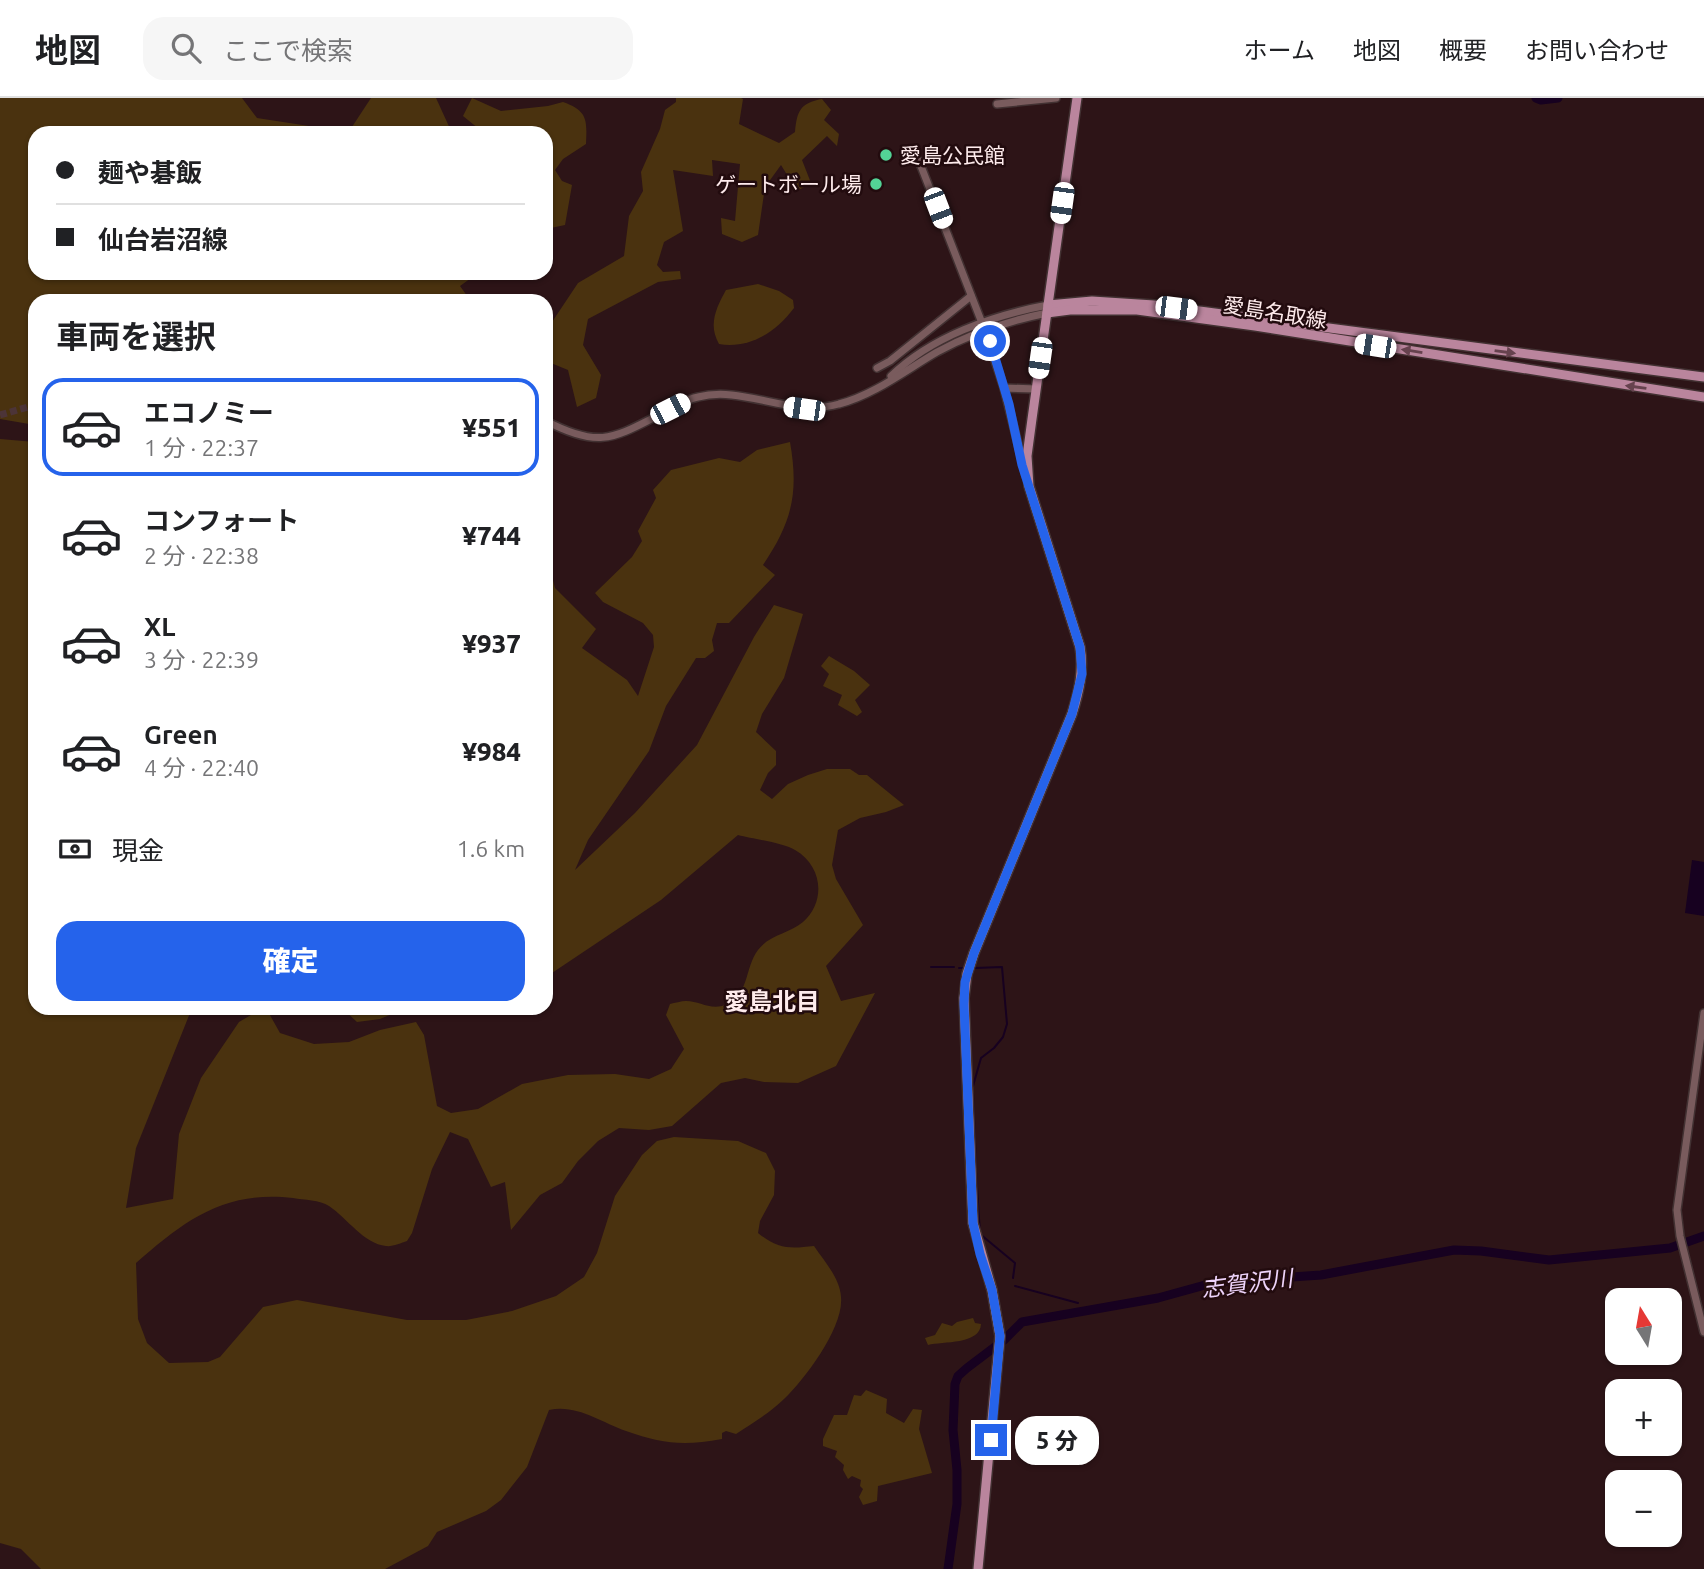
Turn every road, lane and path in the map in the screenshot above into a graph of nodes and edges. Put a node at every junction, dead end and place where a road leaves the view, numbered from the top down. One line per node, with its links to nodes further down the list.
1 (1056, 98): 3 (street)
2 (1077, 98): 6 (main road)
3 (997, 104)
4 (919, 161): 5 (street)
5 (971, 296): 7 (street); 8 (street)
6 (1047, 309): 7 (street); 9 (main road, 愛島名取線, one-way to 9); 11 (main road); 12 (main road, 愛島名取線, one-way to 6)
7 (983, 326): 10 (street); 13 (street)
8 (877, 368)
9 (1704, 377)
10 (1004, 388): 11 (street); 14 (street)
11 (1036, 388): 14 (main road)
12 (1704, 397)
13 (553, 424)
14 (1029, 486): 17 (main road)
15 (1704, 1013): 16 (street)
16 (1704, 1332)
17 (978, 1569)

